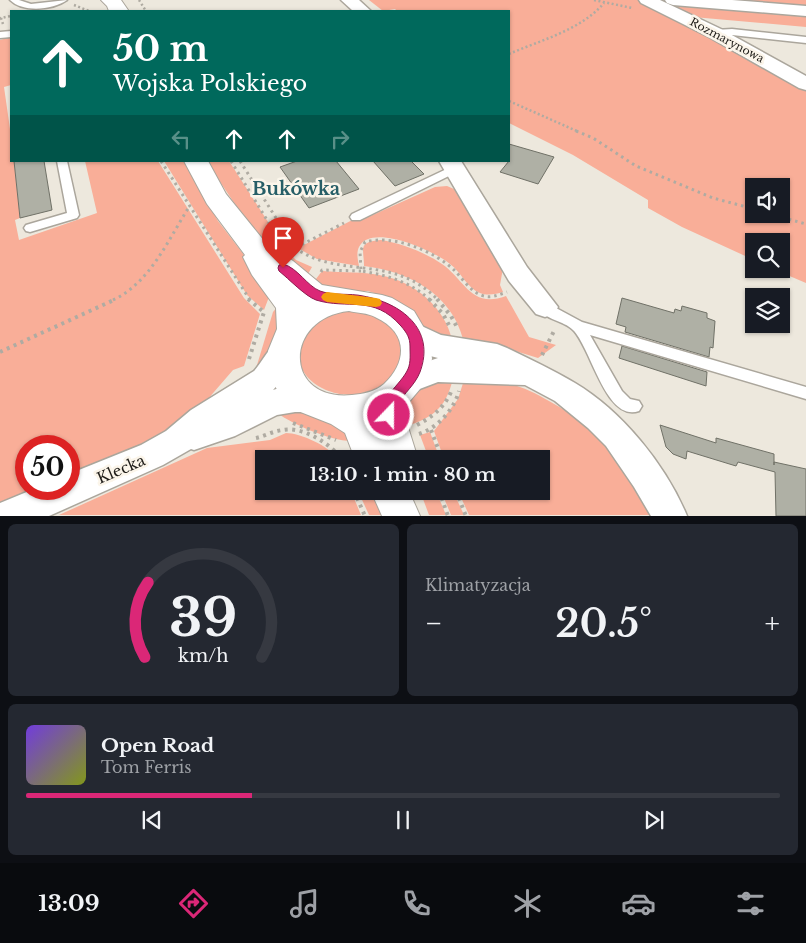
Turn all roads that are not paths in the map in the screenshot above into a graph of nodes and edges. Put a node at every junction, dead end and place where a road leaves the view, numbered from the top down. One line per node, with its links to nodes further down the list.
1 (14, 0): 7 (lane)
2 (63, 0): 7 (lane)
3 (110, 0): 8 (main road)
4 (349, 0): 9 (street)
5 (647, 0): 6 (street, Rozmarynowa)
6 (669, 4): 10 (street); 11 (street, Rozmarynowa)
7 (38, 8)
8 (118, 10)
9 (362, 10)
10 (806, 10)
11 (715, 33): 12 (lane); 13 (street, Rozmarynowa)
12 (806, 40)
13 (806, 84)
14 (62, 162): 18 (lane)
15 (197, 162): 19 (main road)
16 (452, 165): 17 (lane); 21 (street)
17 (356, 217)
18 (30, 228)
19 (267, 245): 20 (main road); 24 (main road)
20 (349, 300): 23 (main road); 24 (main road)
21 (553, 312): 22 (lane)
22 (578, 326): 27 (lane); 28 (lane)
23 (413, 333): 25 (street); 26 (main road)
24 (287, 341): 29 (main road); 31 (street, Klecka)
25 (534, 367): 26 (street); 39 (street)
26 (402, 387): 30 (main road); 32 (main road)
27 (806, 393)
28 (634, 406)
29 (297, 410): 30 (main road); 31 (street, Klecka)
30 (341, 426): 33 (main road)
31 (177, 442): 36 (street, Klecka)
32 (405, 448)
33 (369, 450)
34 (394, 500): 37 (main road)
35 (412, 500): 38 (main road)
36 (9, 516)
37 (402, 516)
38 (416, 516)
39 (670, 516)

